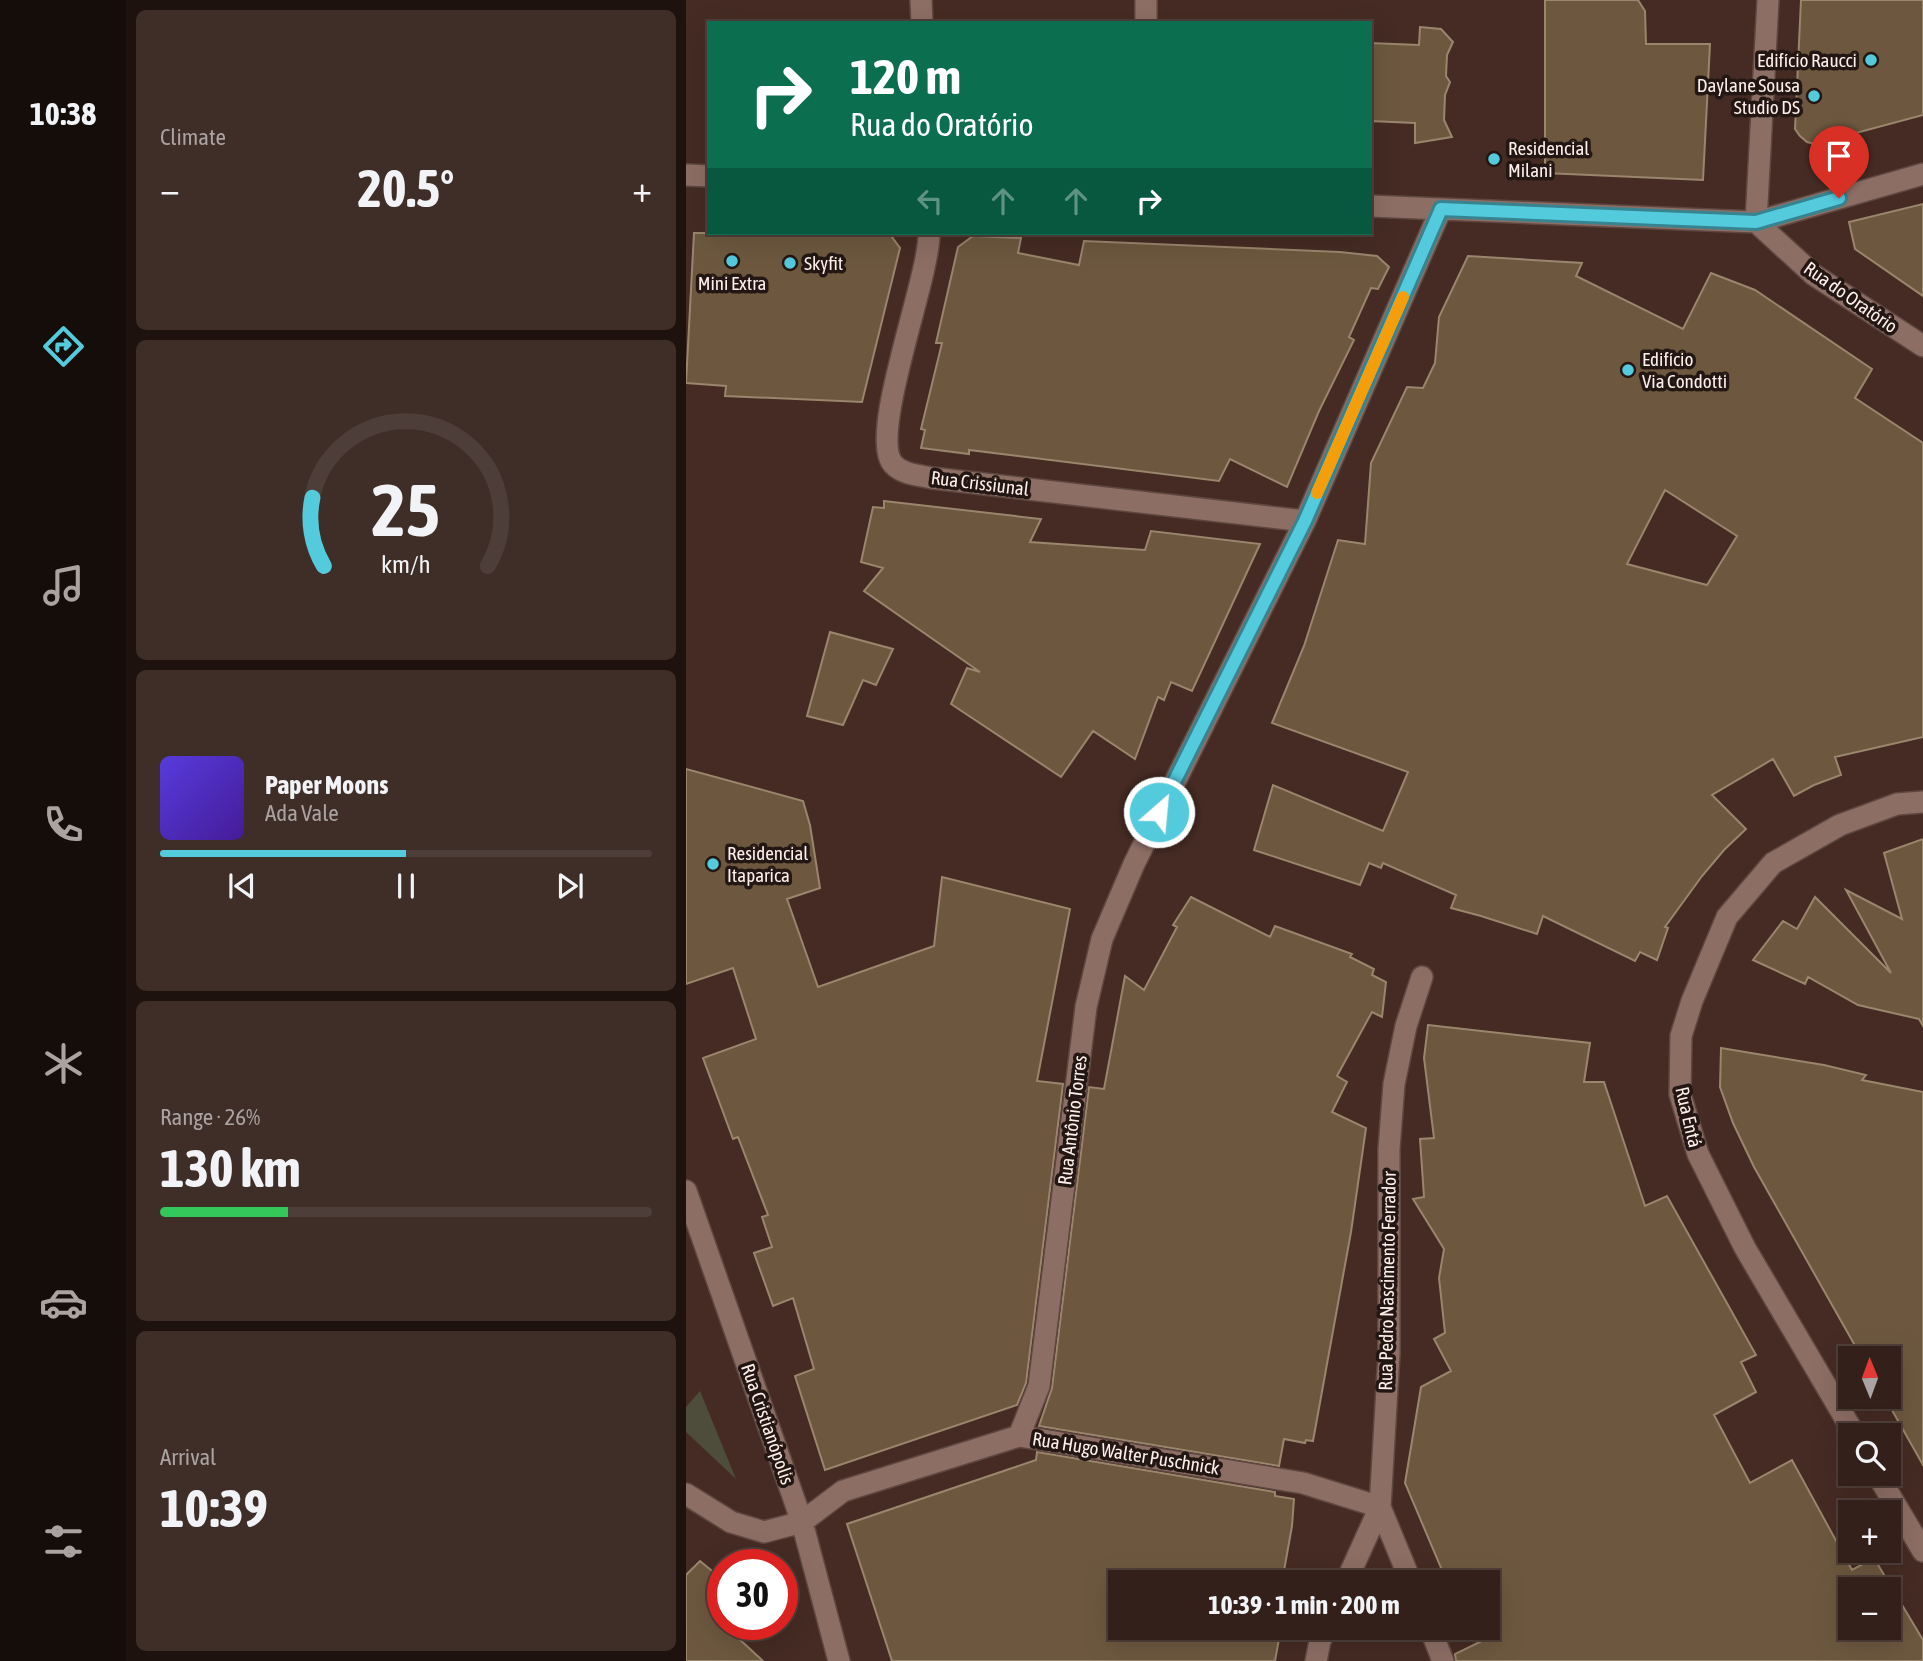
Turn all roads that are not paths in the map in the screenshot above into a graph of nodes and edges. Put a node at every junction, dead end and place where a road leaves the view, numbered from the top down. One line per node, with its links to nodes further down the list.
1 (921, 0): 4 (street)
2 (1146, 0): 5 (street)
3 (1768, 0): 11 (street)
4 (922, 21)
5 (1146, 21)
6 (1923, 174): 11 (street)
7 (686, 175): 8 (street)
8 (707, 176)
9 (1372, 206): 10 (street)
10 (1441, 209): 11 (street); 14 (street, Rua Antônio Torres)
11 (1756, 222): 13 (street, Rua do Oratório)
12 (929, 235): 14 (street, Rua Crissiunal)
13 (1923, 346)
14 (1305, 521): 19 (street, Rua Antônio Torres)
15 (1923, 802): 18 (street, Rua Entá)
16 (1422, 977): 22 (street, Rua Pedro Nascimento Ferrador)
17 (686, 1191): 23 (street, Rua Cristianópolis)
18 (1848, 1423)
19 (1019, 1436): 22 (street, Rua Hugo Walter Puschnick); 23 (street, Rua Hugo Walter Puschnick)
20 (1884, 1486): 24 (street)
21 (686, 1494): 23 (street)
22 (1380, 1507): 25 (street, Rua Pedro Nascimento Ferrador); 26 (street)
23 (802, 1522): 29 (street, Rua Cristianópolis)
24 (1923, 1551)
25 (1351, 1570)
26 (1406, 1570)
27 (1320, 1640): 30 (street)
28 (1435, 1640): 31 (street)
29 (839, 1661)
30 (1316, 1661)
31 (1443, 1661)

